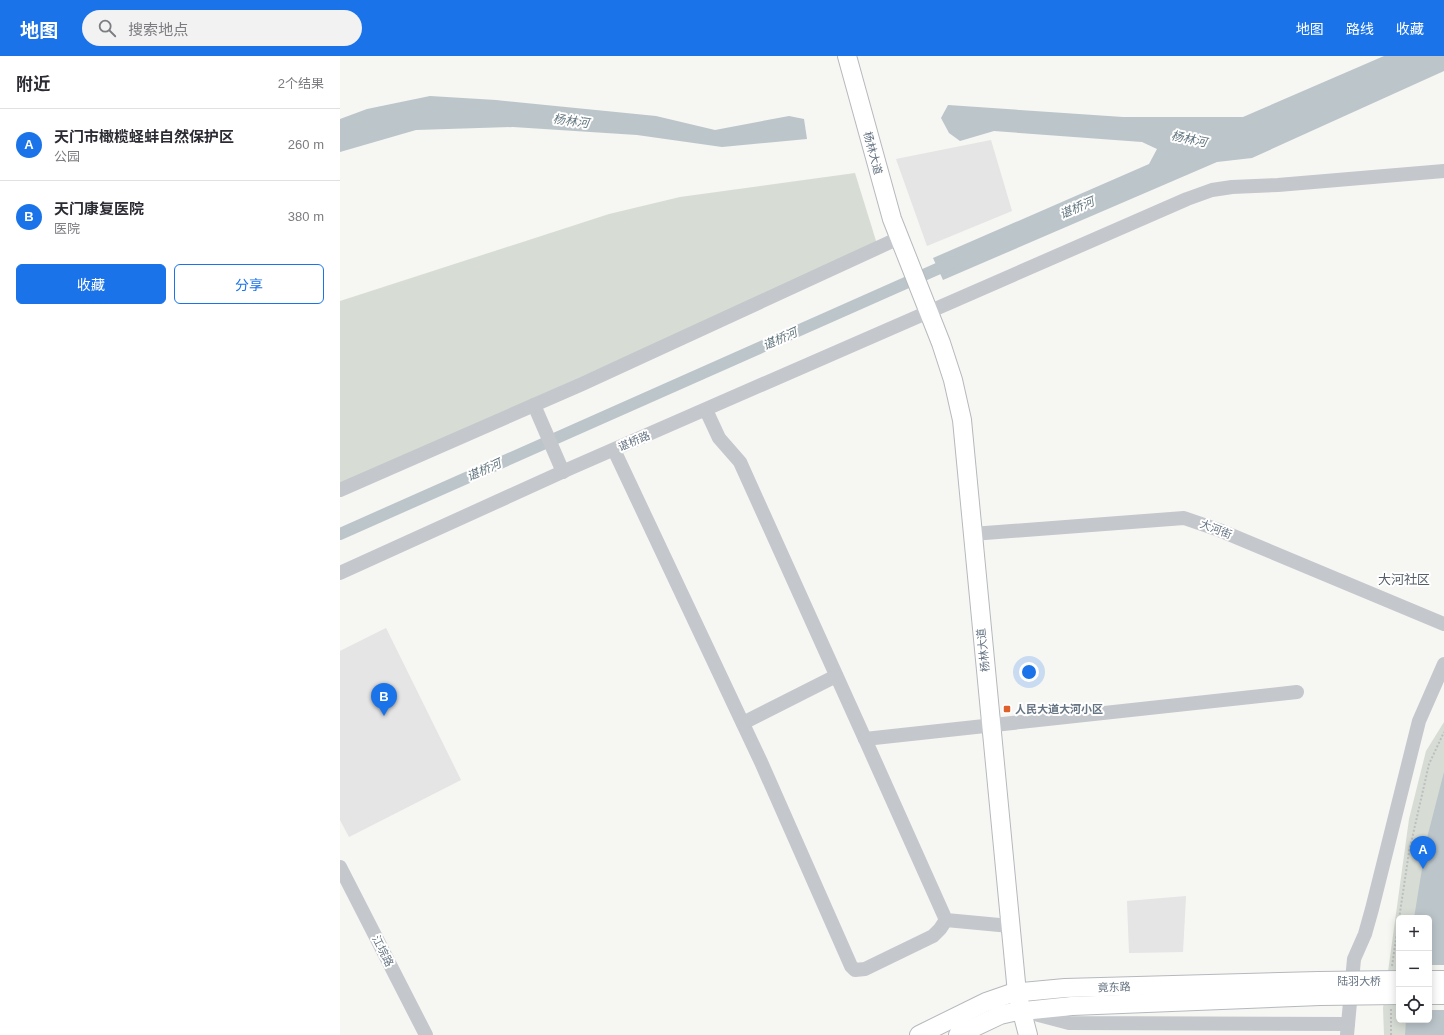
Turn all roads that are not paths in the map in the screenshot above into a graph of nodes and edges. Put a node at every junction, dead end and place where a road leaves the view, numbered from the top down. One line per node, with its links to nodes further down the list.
1 (847, 56): 3 (main road, 杨林大道)
2 (1444, 171): 4 (street, 谌桥路)
3 (901, 244): 4 (main road, 杨林大道); 5 (street)
4 (929, 312): 6 (street, 谌桥路); 10 (main road, 杨林大道)
5 (534, 405): 8 (street); 9 (street)
6 (706, 410): 7 (street, 谌桥路); 14 (street)
7 (614, 450): 8 (street, 谌桥路); 16 (street)
8 (564, 472): 11 (street, 谌桥路)
9 (340, 490)
10 (972, 534): 12 (street, 大河街); 17 (main road, 杨林大道)
11 (340, 573)
12 (1444, 624)
13 (1444, 664): 31 (street)
14 (836, 676): 16 (street); 18 (street)
15 (1297, 692): 17 (street)
16 (743, 723): 20 (street)
17 (990, 724): 18 (street); 21 (main road, 杨林大道)
18 (865, 739): 20 (street)
19 (340, 867): 32 (street, 江垸路)
20 (946, 920): 21 (street)
21 (1010, 926): 26 (main road, 杨林大道)
22 (1396, 977): 25 (main road, 陆羽大桥, bridge)
23 (1432, 980): 24 (main road)
24 (1444, 980)
25 (1320, 989): 26 (main road, 竟东路); 29 (main road, 陆羽大桥, bridge); 30 (main road, 竟东路)
26 (1017, 993): 30 (main road, 杨林大道); 33 (main road, 竟东路)
27 (1432, 995): 28 (main road)
28 (1444, 995)
29 (1395, 1000)
30 (1018, 1011): 31 (street); 34 (main road, 竟东路); 35 (main road); 36 (main road)
31 (1348, 1029)
32 (426, 1035)
33 (919, 1035)
34 (958, 1035)
35 (1019, 1035)
36 (1028, 1035)

